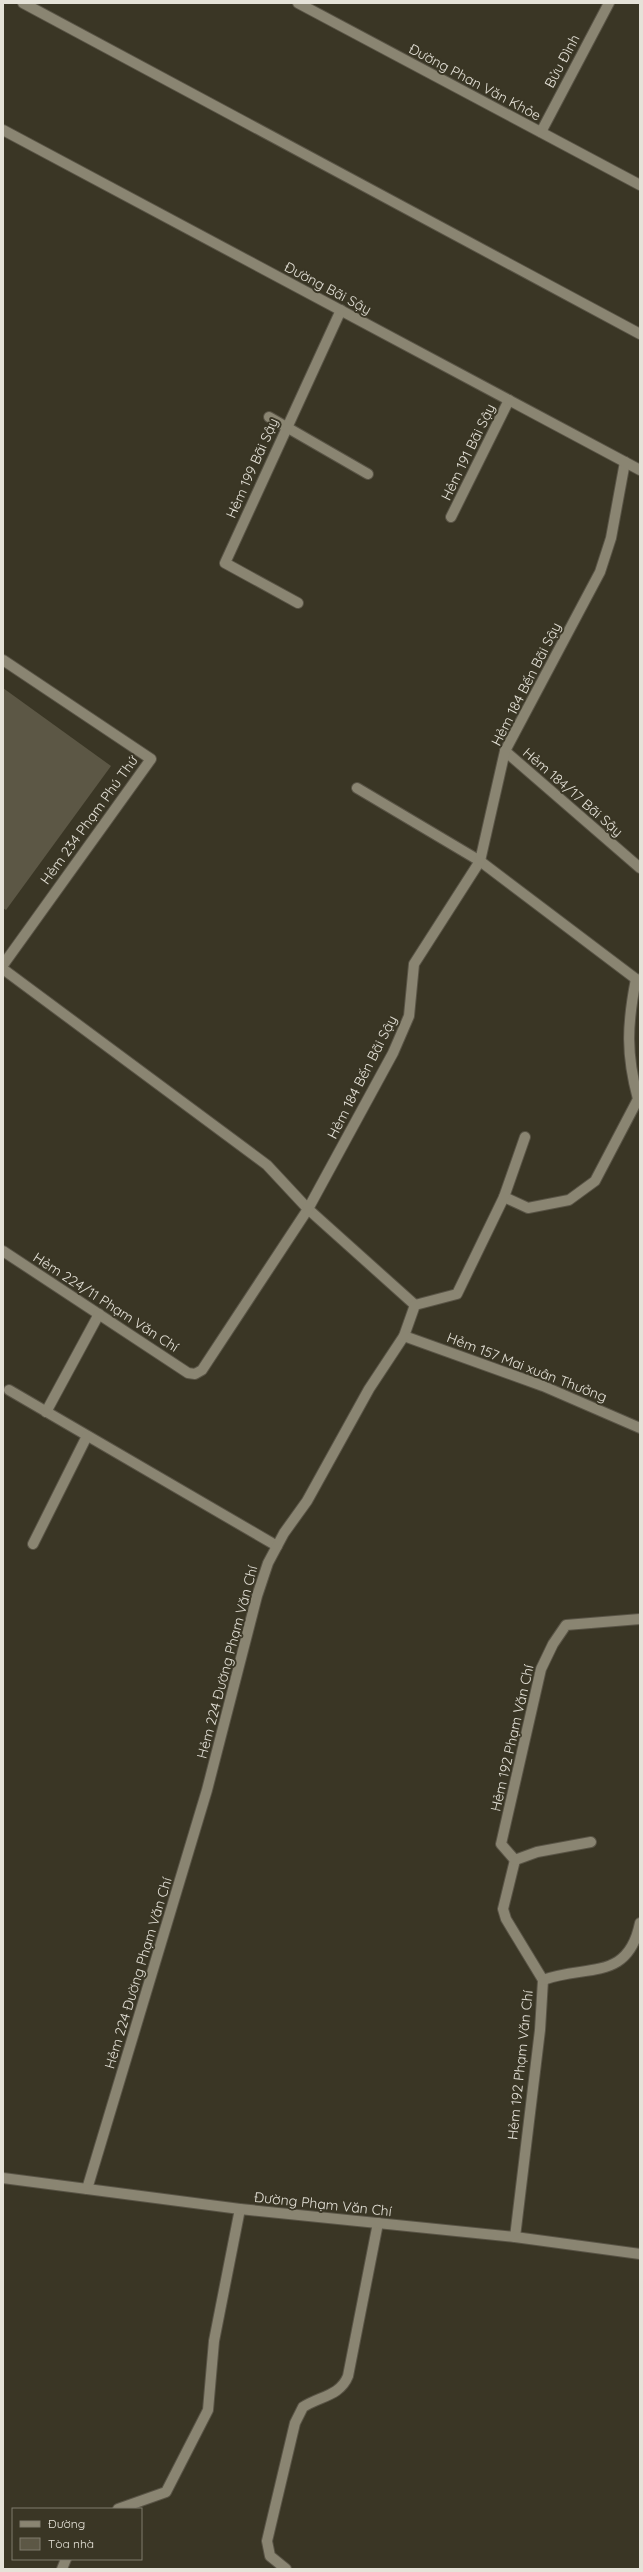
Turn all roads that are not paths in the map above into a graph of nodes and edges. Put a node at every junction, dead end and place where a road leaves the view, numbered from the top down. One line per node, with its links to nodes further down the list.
1 (23, 3): 8 (street)
2 (298, 3): 5 (street, Đường Phan Văn Khỏe)
3 (609, 3): 5 (street, Bửu Đình)
4 (3, 131): 7 (street, Đường Bãi Sậy)
5 (540, 132): 6 (street, Đường Phan Văn Khỏe)
6 (640, 185)
7 (341, 310): 9 (street, Đường Bãi Sậy); 11 (street, Hẻm 199 Bãi Sậy)
8 (640, 334)
9 (509, 400): 12 (street, Đường Bãi Sậy); 15 (street, Hẻm 191 Bãi Sậy)
10 (269, 417): 11 (street)
11 (286, 427): 14 (street); 16 (street, Hẻm 199 Bãi Sậy)
12 (625, 462): 13 (street, Đường Bãi Sậy); 18 (street, Hẻm 184 Bến Bãi Sậy)
13 (640, 470)
14 (368, 474)
15 (451, 517)
16 (298, 603)
17 (3, 660): 22 (street, Hẻm 234 Phạm Phú Thứ)
18 (505, 751): 20 (street, Hẻm 184 Bến Bãi Sậy); 21 (street, Hẻm 184/17 Bãi Sậy)
19 (358, 788): 20 (street)
20 (480, 861): 24 (street); 27 (street, Hẻm 184 Bến Bãi Sậy)
21 (640, 868)
22 (3, 965)
23 (3, 969): 27 (street)
24 (638, 979): 26 (street)
25 (525, 1137): 26 (street)
26 (504, 1197): 29 (street)
27 (308, 1209): 29 (street); 32 (street, Hẻm 184 Bến Bãi Sậy)
28 (3, 1251): 30 (street, Hẻm 224/11 Phạm Văn Chí)
29 (414, 1305): 31 (street, Hẻm 224 Đường Phạm Văn Chí)
30 (99, 1314): 32 (street, Hẻm 224/11 Phạm Văn Chí); 34 (street)
31 (404, 1336): 35 (street, Hẻm 157 Mai xuân Thưởng); 38 (street, Hẻm 224 Đường Phạm Văn Chí)
32 (195, 1374)
33 (9, 1390): 34 (street)
34 (46, 1412): 36 (street)
35 (640, 1428)
36 (87, 1436): 37 (street); 38 (street)
37 (33, 1544)
38 (277, 1546): 45 (street, Hẻm 224 Đường Phạm Văn Chí)
39 (640, 1619): 41 (street, Hẻm 192 Phạm Văn Chí)
40 (591, 1842): 41 (street)
41 (515, 1860): 43 (street, Hẻm 192 Phạm Văn Chí)
42 (640, 1923): 43 (street)
43 (542, 1980): 48 (street, Hẻm 192 Phạm Văn Chí)
44 (3, 2178): 45 (street, Đường Phạm Văn Chí)
45 (88, 2189): 46 (street, Đường Phạm Văn Chí)
46 (240, 2209): 47 (street, Đường Phạm Văn Chí); 50 (street)
47 (378, 2223): 48 (street, Đường Phạm Văn Chí); 51 (street)
48 (515, 2237): 49 (street, Đường Phạm Văn Chí)
49 (640, 2254)
50 (121, 2508)
51 (286, 2569)

